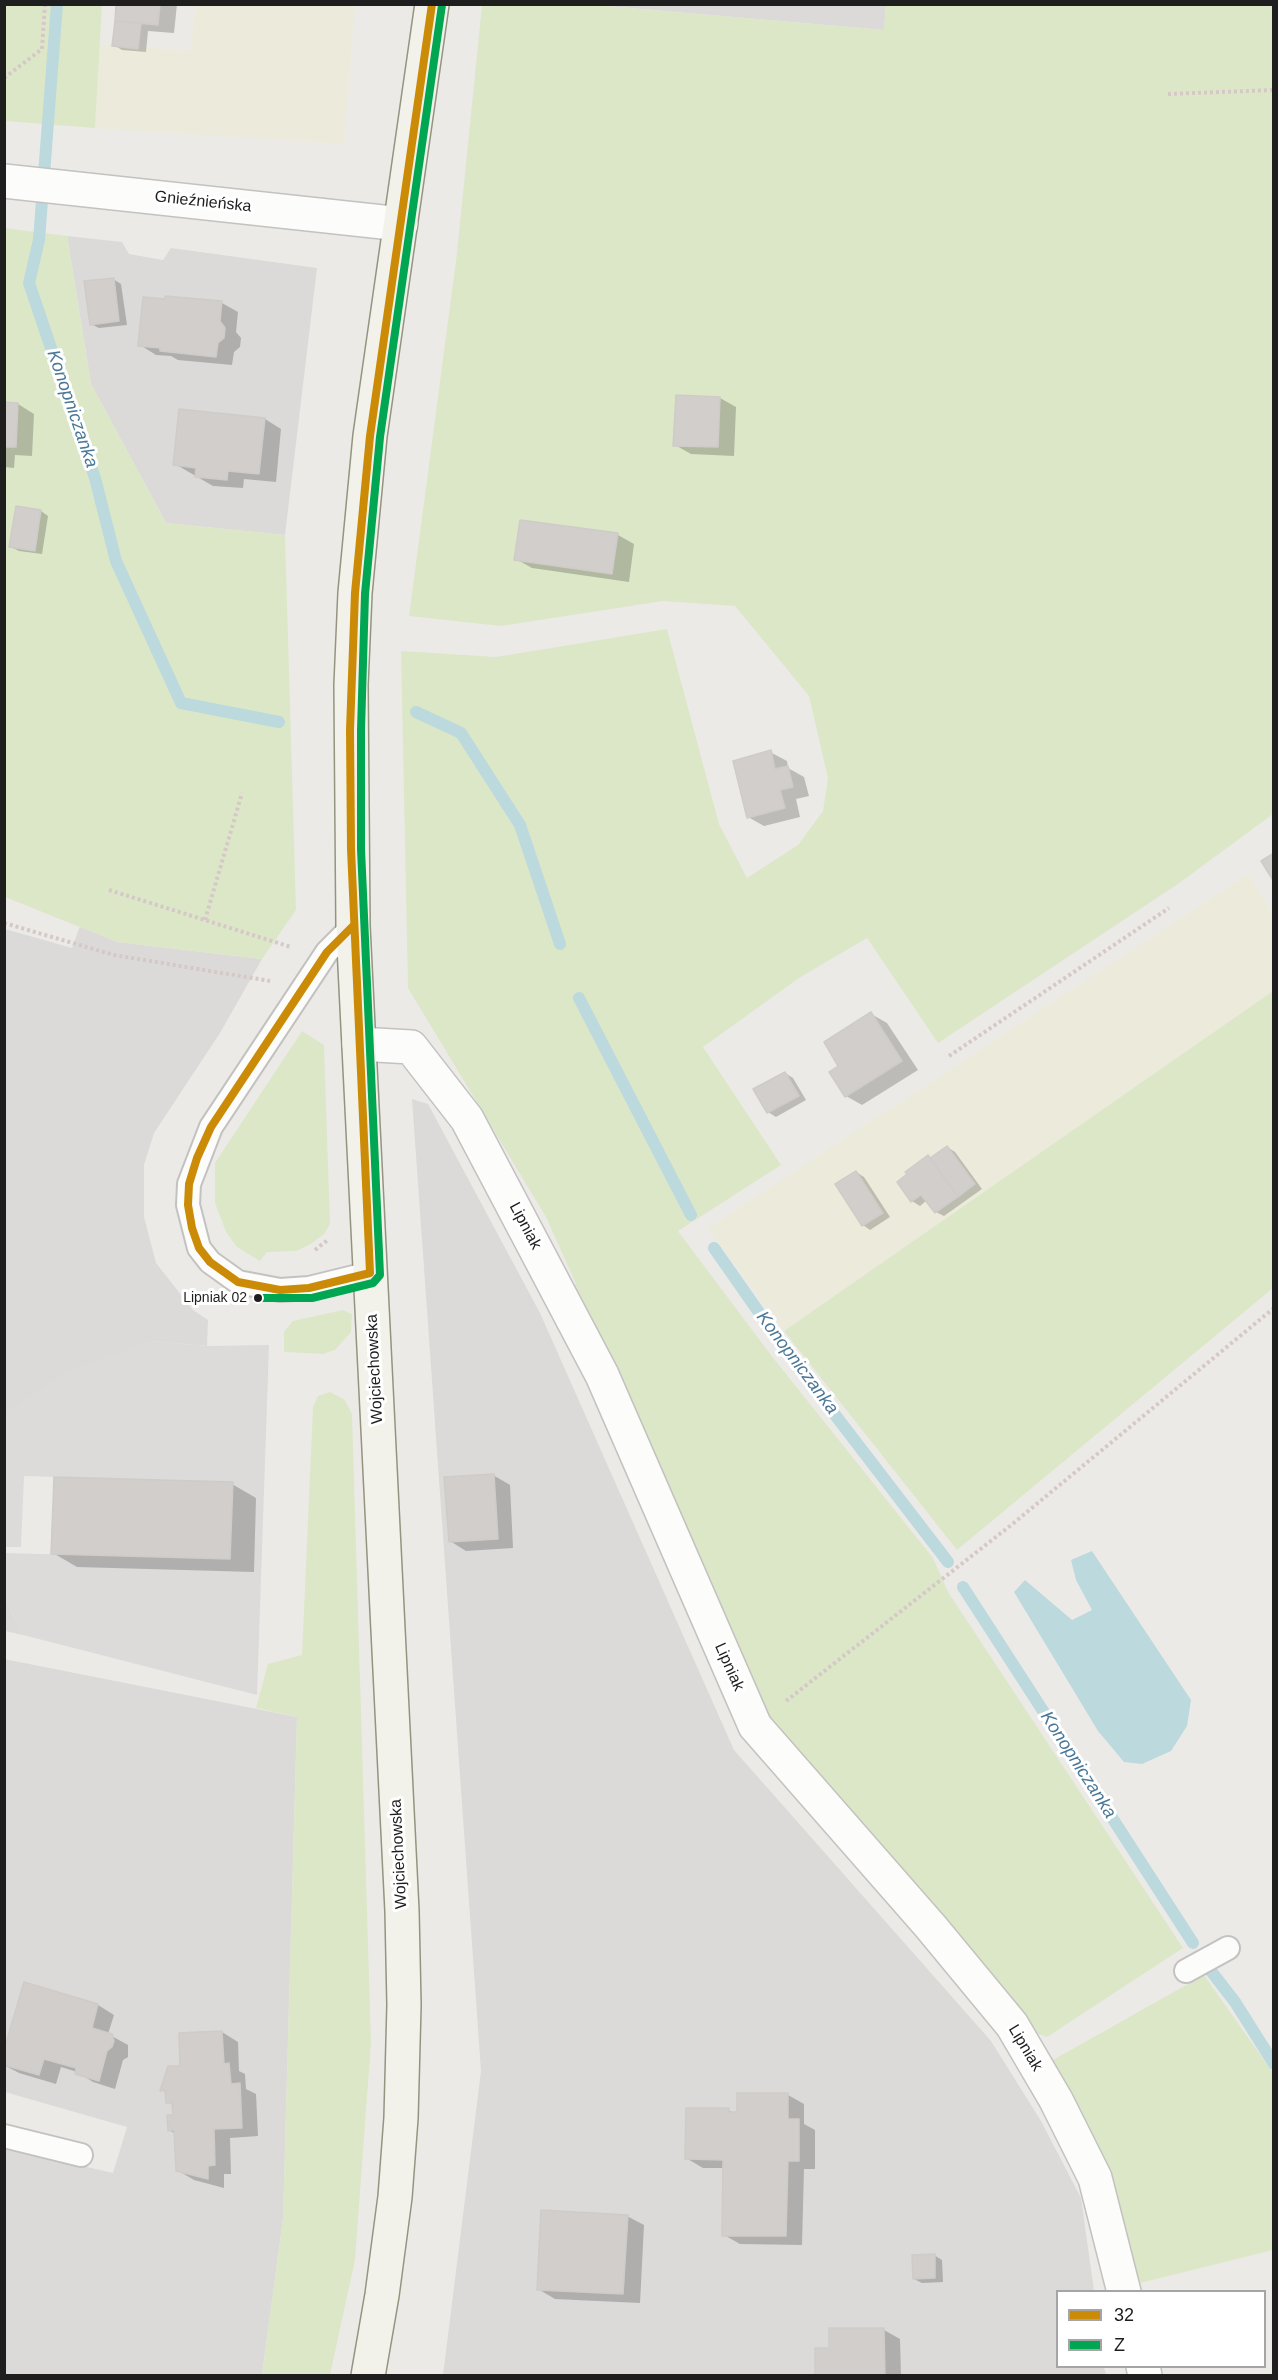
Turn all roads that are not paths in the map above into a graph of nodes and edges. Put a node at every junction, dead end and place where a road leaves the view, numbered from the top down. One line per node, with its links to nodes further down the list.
1 (432, 4): 3 (street, Wojciechowska)
2 (4, 181): 3 (street, Gnieźnieńska)
3 (400, 224): 4 (street, Wojciechowska)
4 (353, 926): 5 (street, Wojciechowska); 6 (lane)
5 (359, 1044): 6 (street, Wojciechowska); 11 (street, Lipniak)
6 (370, 1273): 12 (street, Wojciechowska)
7 (1228, 1948): 8 (lane)
8 (1186, 1971)
9 (4, 2136): 10 (lane)
10 (81, 2155)
11 (1123, 2290)
12 (368, 2376)

